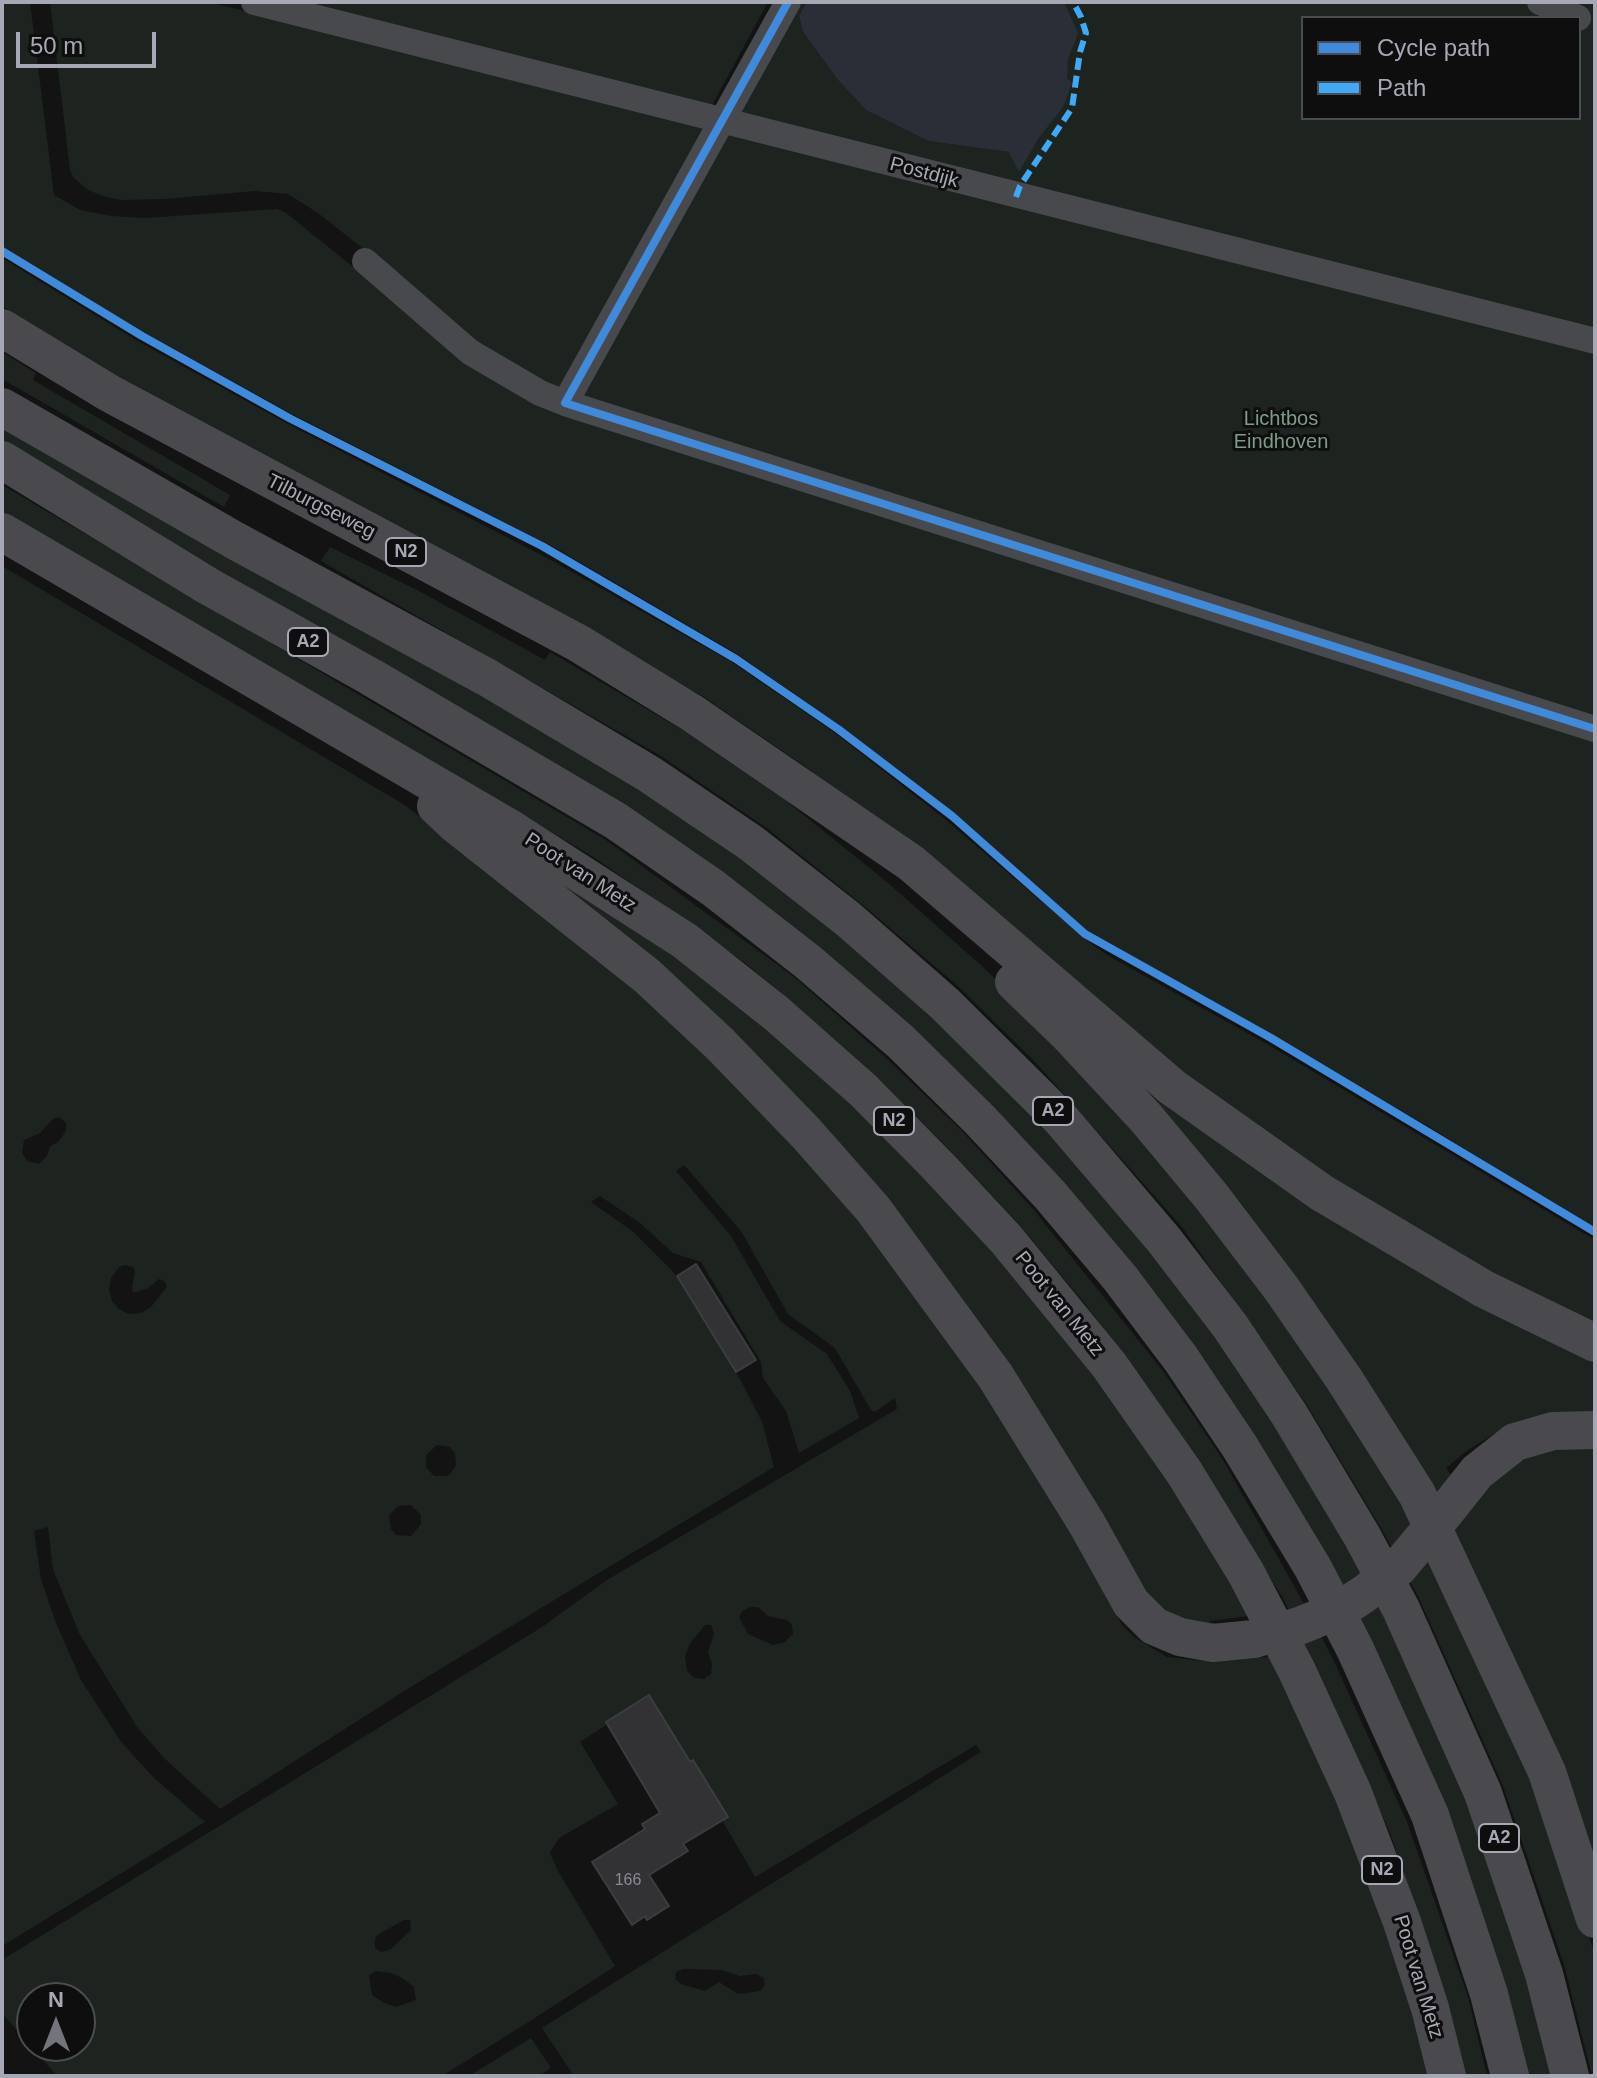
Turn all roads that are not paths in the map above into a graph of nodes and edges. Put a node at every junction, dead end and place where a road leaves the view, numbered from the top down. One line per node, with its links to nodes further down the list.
1 (254, 2): 5 (street, Postdijk)
2 (788, 2): 5 (street)
3 (1540, 2): 4 (street)
4 (1574, 16)
5 (721, 119): 8 (street, Postdijk); 9 (street)
6 (365, 261): 9 (street)
7 (2, 328): 15 (highway, Tilburgseweg / N2)
8 (1595, 341)
9 (565, 403): 13 (street)
10 (2, 407): 21 (highway, A2)
11 (2, 460): 20 (highway, A2)
12 (2, 532): 14 (highway, N2)
13 (1595, 729)
14 (389, 759): 17 (highway, N2, bridge); 19 (highway, Poot van Metz / N2)
15 (802, 789): 16 (highway, N2); 18 (highway, N2)
16 (1595, 1343)
17 (1595, 1430)
18 (1595, 1919)
19 (1447, 2076)
20 (1510, 2076)
21 (1570, 2076)

